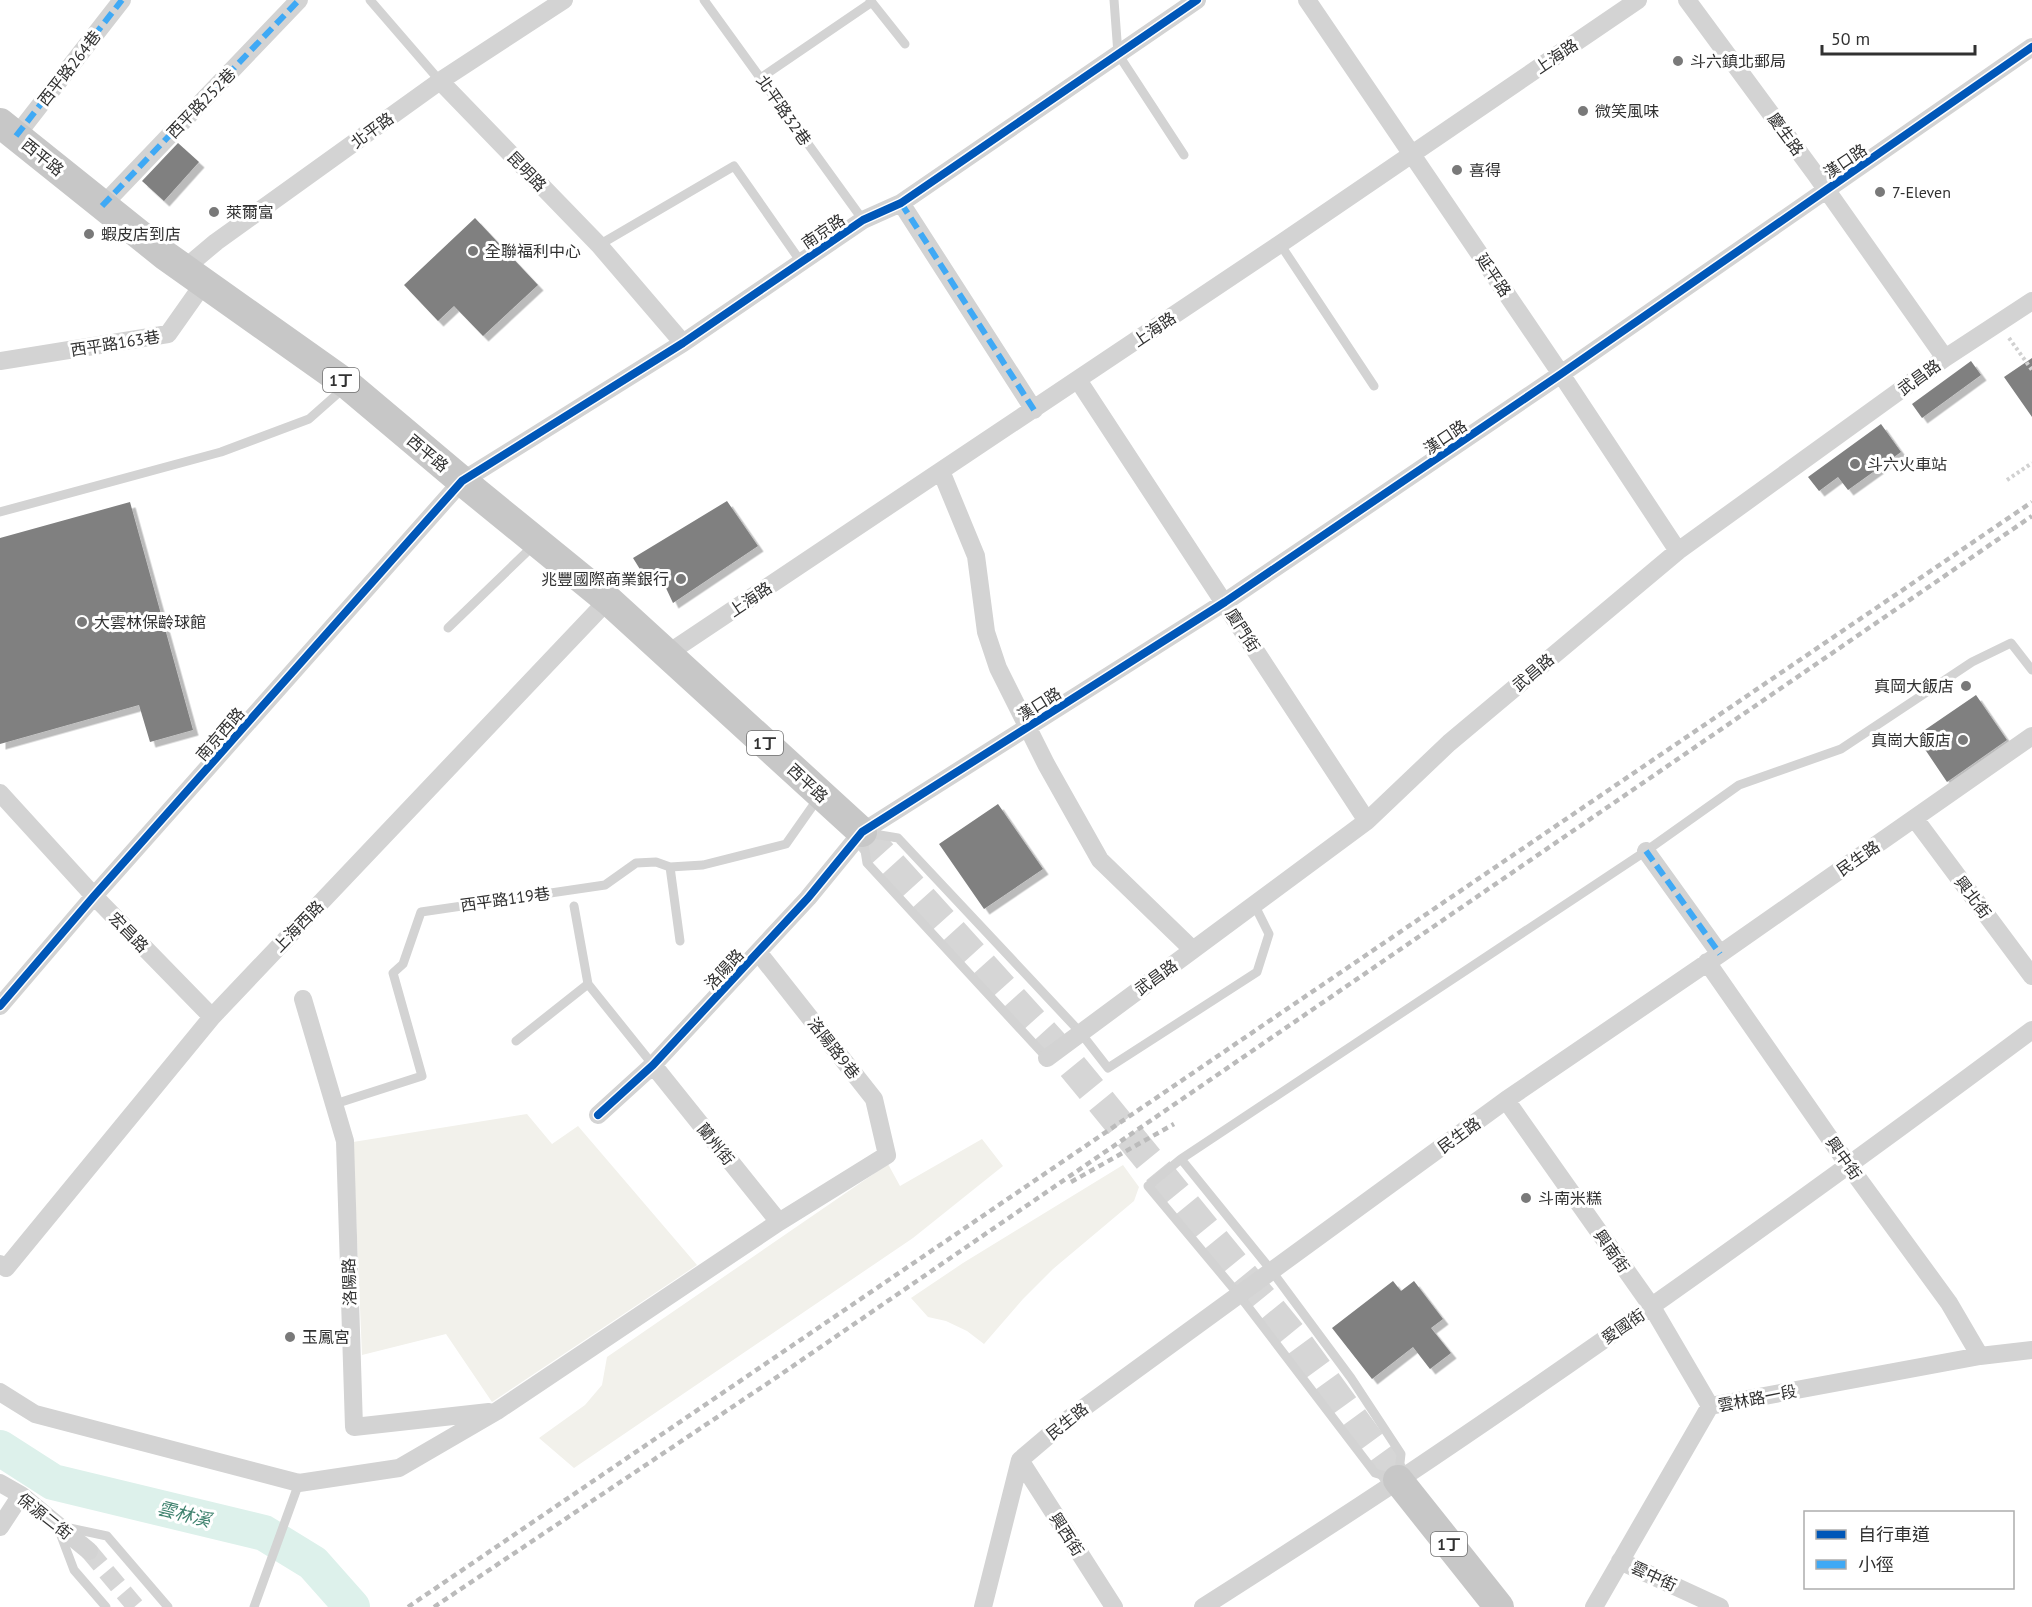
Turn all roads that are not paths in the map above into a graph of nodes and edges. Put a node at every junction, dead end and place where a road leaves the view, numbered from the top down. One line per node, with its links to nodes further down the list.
1 (122, 0): 17 (street, 西平路264巷)
2 (299, 0): 22 (street, 西平路252巷)
3 (370, 0): 16 (lane, 昆明路)
4 (564, 0): 16 (street, 北平路)
5 (704, 0): 15 (lane, 北平路32巷)
6 (1114, 0): 14 (lane)
7 (1197, 0): 14 (street, 南京路)
8 (1307, 0): 19 (street, 延平路)
9 (1638, 0): 19 (street, 上海路)
10 (1687, 0): 20 (street, 慶生路)
11 (871, 1): 12 (lane); 15 (lane)
12 (905, 44)
13 (2032, 47): 20 (street, 漢口路)
14 (1118, 54): 18 (lane); 21 (street, 南京路)
15 (762, 77): 23 (lane, 北平路32巷)
16 (440, 81): 25 (street, 昆明路); 27 (street, 北平路)
17 (8, 129): 22 (main road, 西平路 / 1丁)
18 (1184, 155)
19 (1412, 155): 24 (street, 上海路); 32 (street, 延平路)
20 (1826, 190): 30 (street, 慶生路); 32 (street, 漢口路)
21 (901, 203): 23 (street, 南京路); 36 (street)
22 (102, 206): 27 (main road, 西平路 / 1丁)
23 (863, 220): 26 (street, 南京路)
24 (1280, 244): 33 (street, 上海路); 35 (lane)
25 (599, 245): 26 (lane); 29 (street, 昆明路)
26 (801, 262): 29 (street, 南京路)
27 (195, 275): 31 (street, 西平路163巷); 34 (main road, 西平路 / 1丁)
28 (2032, 301): 30 (street, 武昌路)
29 (683, 343): 38 (street, 南京路)
30 (1945, 358): 41 (street, 武昌路)
31 (0, 361)
32 (1561, 374): 41 (street, 延平路); 43 (street, 漢口路)
33 (1078, 380): 36 (street, 上海路); 43 (street, 廈門街)
34 (348, 385): 38 (main road, 西平路 / 1丁); 39 (lane)
35 (1374, 386)
36 (1034, 410): 37 (street, 上海路)
37 (941, 471): 45 (street, 上海路); 47 (street)
38 (462, 481): 40 (main road, 西平路 / 1丁); 56 (street, 南京西路)
39 (0, 512)
40 (537, 542): 42 (main road, 西平路 / 1丁); 44 (lane)
41 (1678, 551): 52 (street, 武昌路)
42 (608, 600): 45 (main road, 西平路 / 1丁); 67 (street, 上海西路)
43 (1225, 602): 47 (street, 漢口路); 52 (street, 廈門街)
44 (448, 628)
45 (667, 654): 50 (main road, 西平路 / 1丁)
46 (2032, 669): 54 (lane)
47 (1028, 727): 53 (street, 漢口路); 60 (street)
48 (2032, 736): 51 (street, 民生路)
49 (0, 793): 56 (street, 宏昌路)
50 (821, 795): 53 (main road, 西平路 / 1丁); 55 (lane, 西平路119巷)
51 (1915, 819): 62 (street, 民生路); 63 (street, 興北街)
52 (1366, 822): 57 (street, 武昌路)
53 (862, 832): 61 (street, 洛陽路); 69 (lane); 71 (lane)
54 (1646, 850): 62 (street, 興中街); 77 (lane)
55 (670, 867): 59 (lane); 74 (lane, 西平路119巷)
56 (94, 896): 66 (street, 南京西路); 67 (street, 宏昌路)
57 (1254, 904): 60 (street, 武昌路); 69 (lane)
58 (574, 906): 64 (lane)
59 (680, 941)
60 (1193, 950): 69 (street, 武昌路)
61 (758, 952): 72 (street, 洛陽路); 76 (street, 洛陽路9巷)
62 (1714, 958): 73 (street, 民生路); 78 (street, 興中街)
63 (2032, 976)
64 (588, 984): 70 (lane); 72 (lane)
65 (303, 999): 74 (street, 洛陽路)
66 (0, 1006)
67 (212, 1017): 80 (street, 上海西路)
68 (2032, 1030): 78 (street, 愛國街)
69 (1080, 1032): 71 (street, 武昌路)
70 (516, 1041)
71 (1047, 1058)
72 (653, 1065): 75 (street, 洛陽路); 79 (street, 蘭州街)
73 (1506, 1100): 81 (street, 民生路); 83 (street, 興南街)
74 (335, 1104): 88 (street, 洛陽路)
75 (598, 1115)
76 (887, 1155): 79 (street, 洛陽路)
77 (1181, 1159): 81 (lane); 82 (lane)
78 (1850, 1166): 83 (street, 愛國街); 85 (street, 興中街)
79 (779, 1222): 88 (street, 洛陽路)
80 (3, 1266)
81 (1270, 1270): 82 (street, 民生路); 90 (lane)
82 (1239, 1295): 89 (street, 民生路); 90 (lane)
83 (1652, 1307): 87 (street, 興南街); 90 (street, 愛國街)
84 (2032, 1350): 85 (street, 雲林路一段)
85 (1980, 1356): 87 (street, 雲林路一段)
86 (0, 1392): 92 (street, 洛陽路)
87 (1710, 1406): 97 (street, 雲林路一段)
88 (497, 1411): 92 (street, 洛陽路)
89 (1020, 1460): 101 (street); 102 (street, 興西街)
90 (1398, 1480): 103 (street, 愛國街); 104 (main road, 1丁)
91 (0, 1483): 93 (street, 保源二街)
92 (299, 1483): 100 (lane)
93 (21, 1495): 94 (street, 保源二街); 95 (street)
94 (57, 1525): 96 (street, 保源二街); 98 (lane); 99 (lane)
95 (0, 1527)
96 (89, 1551)
97 (1620, 1561): 105 (street, 雲林路一段); 106 (street, 雲中街)
98 (106, 1607)
99 (168, 1607)
100 (254, 1607)
101 (983, 1607)
102 (1114, 1607)
103 (1203, 1607)
104 (1499, 1607)
105 (1594, 1607)
106 (1720, 1607)

